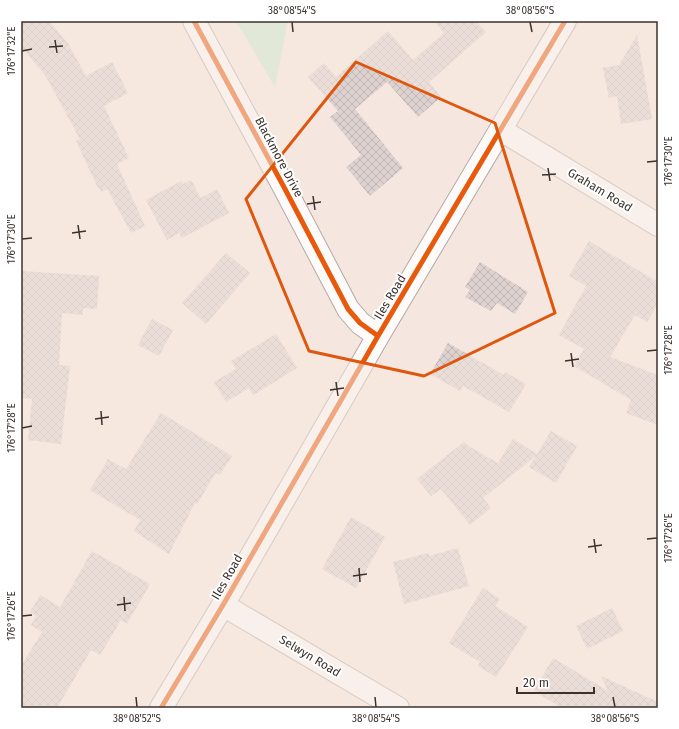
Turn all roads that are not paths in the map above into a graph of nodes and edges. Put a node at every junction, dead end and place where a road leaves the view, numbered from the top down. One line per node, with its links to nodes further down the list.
1 (194, 21): 5 (street, Blackmore Drive)
2 (565, 21): 3 (street, Iles Road)
3 (501, 130): 4 (street, Graham Road); 5 (street, Iles Road)
4 (658, 225)
5 (378, 336): 6 (street, Iles Road)
6 (223, 605): 7 (street, Iles Road); 8 (street, Selwyn Road)
7 (161, 708)
8 (398, 708)

